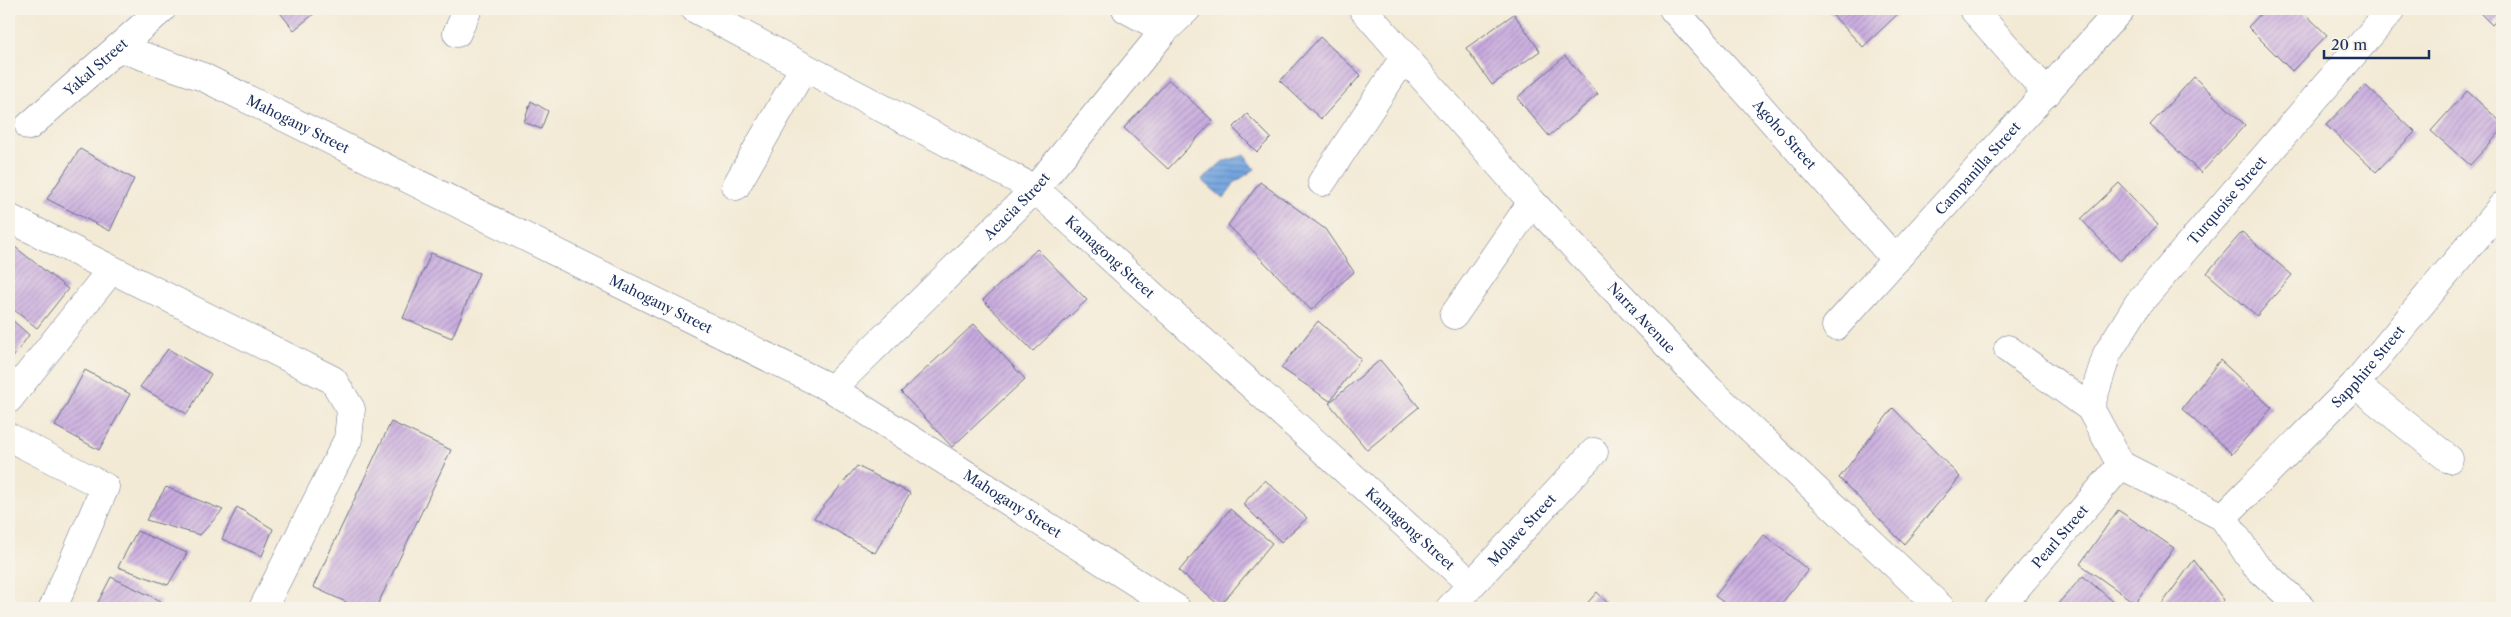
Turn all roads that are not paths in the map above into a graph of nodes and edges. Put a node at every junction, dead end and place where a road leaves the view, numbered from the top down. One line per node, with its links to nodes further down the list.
1 (162, 9): 11 (street, Yakal Street)
2 (694, 9): 13 (street, Kamagong Street)
3 (1126, 9): 10 (street)
4 (1187, 9): 10 (street, Acacia Street)
5 (1363, 9): 12 (street, Narra Avenue)
6 (1673, 9): 22 (street, Agoho Street)
7 (1973, 9): 14 (street)
8 (2121, 9): 14 (street, Campanilla Street)
9 (2392, 9): 30 (street, Turquoise Street)
10 (1165, 30): 18 (street, Acacia Street)
11 (120, 48): 15 (street, Yakal Street); 28 (street, Mahogany Street)
12 (1405, 56): 16 (street); 19 (street, Narra Avenue)
13 (804, 67): 17 (street); 18 (street, Kamagong Street)
14 (2047, 93): 22 (street, Campanilla Street)
15 (29, 126)
16 (1322, 182)
17 (736, 186)
18 (1035, 189): 28 (street, Acacia Street); 36 (street, Kamagong Street)
19 (1532, 202): 24 (street); 41 (street, Narra Avenue)
20 (2501, 209): 27 (street, Sapphire Street)
21 (9, 218): 23 (street)
22 (1896, 260): 25 (street, Campanilla Street)
23 (111, 270): 29 (street); 38 (street)
24 (1454, 315)
25 (1836, 326)
26 (2008, 349): 30 (street)
27 (2355, 384): 33 (street); 35 (street, Sapphire Street)
28 (832, 389): 39 (street, Mahogany Street)
29 (9, 399)
30 (2090, 408): 34 (street)
31 (9, 436): 37 (street)
32 (1594, 452): 36 (street, Molave Street)
33 (2449, 458)
34 (2121, 465): 35 (street); 42 (street, Pearl Street)
35 (2223, 517): 43 (street)
36 (1470, 584): 40 (street, Molave Street)
37 (53, 608)
38 (263, 608)
39 (1176, 608)
40 (1450, 608)
41 (1941, 608)
42 (1999, 608)
43 (2302, 608)

